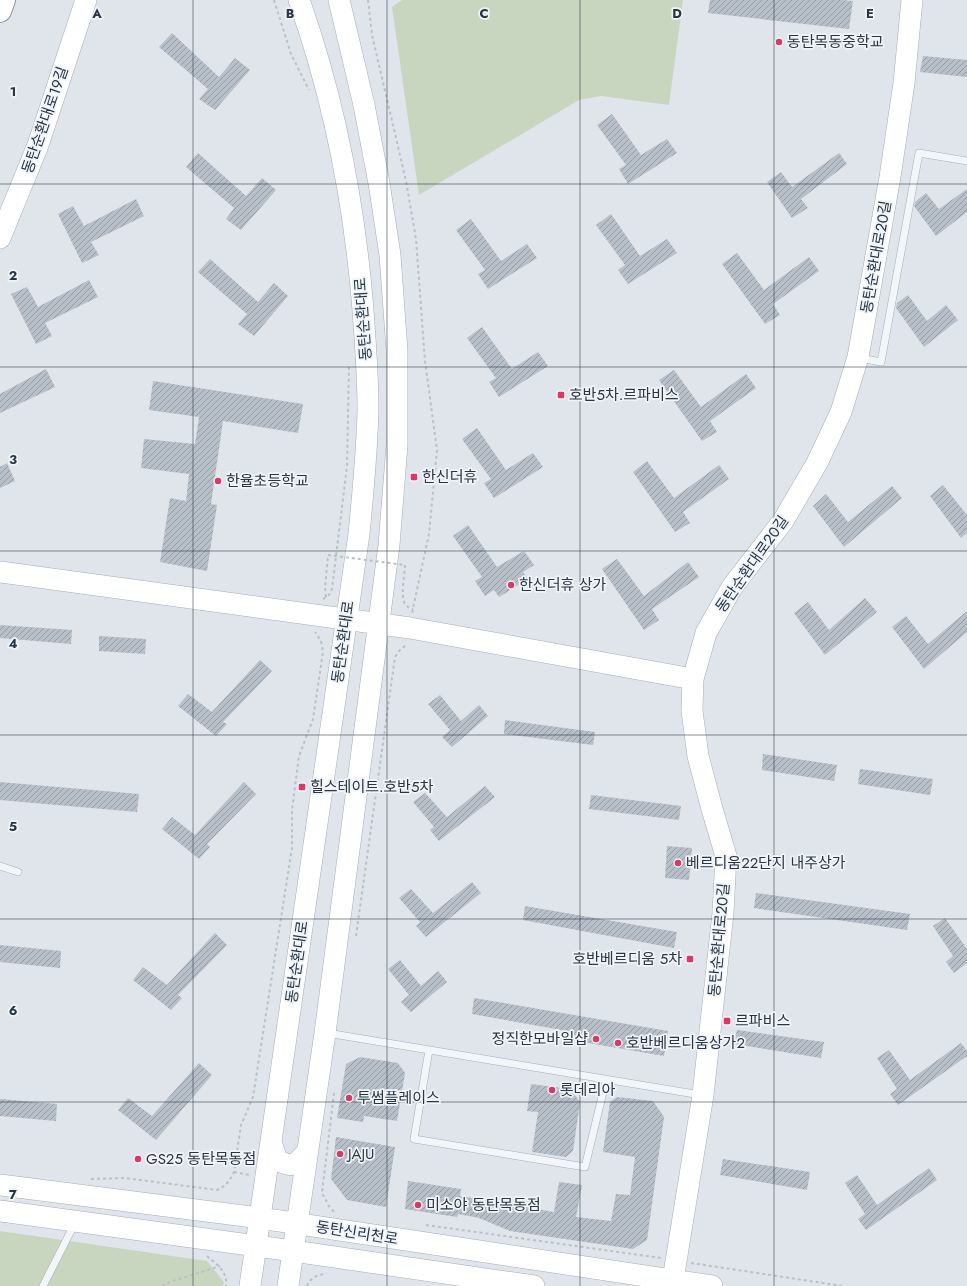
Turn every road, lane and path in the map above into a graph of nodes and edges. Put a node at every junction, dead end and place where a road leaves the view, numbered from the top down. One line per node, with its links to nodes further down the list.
1 (4, 0): 8 (highway)
2 (86, 0): 11 (main road, 동탄순환대로19길)
3 (274, 0): 9 (path)
4 (299, 0): 17 (main road, 동탄순환대로)
5 (339, 0): 18 (main road, 동탄순환대로)
6 (368, 0): 15 (path, bridge)
7 (912, 0): 12 (main road, 동탄순환대로20길)
8 (0, 11)
9 (310, 92)
10 (967, 161): 12 (lane)
11 (0, 238)
12 (858, 357): 21 (main road, 동탄순환대로20길)
13 (349, 362): 15 (path)
14 (0, 572): 17 (main road)
15 (326, 597): 16 (path)
16 (318, 601)
17 (346, 619): 18 (main road); 30 (main road, 동탄순환대로)
18 (378, 623): 21 (main road); 25 (main road, 동탄순환대로)
19 (309, 629): 32 (path)
20 (408, 644): 24 (path)
21 (693, 679): 29 (main road, 동탄순환대로20길)
22 (0, 866): 23 (lane)
23 (18, 872)
24 (355, 941)
25 (325, 1033): 26 (lane); 31 (main road, 동탄순환대로)
26 (429, 1050): 27 (lane); 27 (lane)
27 (606, 1080): 29 (lane)
28 (334, 1091): 36 (path)
29 (704, 1095): 49 (main road, 동탄순환대로20길)
30 (271, 1142): 31 (main road); 37 (main road, 동탄순환대로)
31 (307, 1152): 39 (main road, 동탄순환대로)
32 (87, 1179)
33 (0, 1185): 34 (main road, 동탄신리천로)
34 (169, 1207): 37 (main road, 동탄신리천로); 41 (main road)
35 (0, 1211): 38 (main road, 동탄신리천로)
36 (335, 1212)
37 (260, 1218): 39 (main road, 동탄신리천로); 43 (main road, 동탄순환대로)
38 (76, 1221): 41 (main road, 동탄신리천로); 50 (lane)
39 (297, 1224): 42 (main road, 동탄신리천로); 44 (main road, 동탄순환대로)
40 (420, 1224): 49 (path)
41 (165, 1234): 43 (main road, 동탄신리천로)
42 (378, 1236): 46 (main road); 49 (main road, 동탄신리천로)
43 (256, 1246): 44 (main road, 동탄신리천로); 53 (main road, 동탄순환대로)
44 (293, 1251): 46 (main road, 동탄신리천로); 54 (main road, 동탄순환대로)
45 (206, 1257): 47 (path)
46 (374, 1263): 56 (main road, 동탄신리천로)
47 (220, 1266): 51 (path); 52 (path)
48 (325, 1274): 55 (path)
49 (673, 1275): 57 (main road, 동탄신리천로); 58 (path)
50 (43, 1286)
51 (162, 1286)
52 (226, 1286)
53 (250, 1286)
54 (288, 1286)
55 (306, 1286)
56 (534, 1286)
57 (712, 1286)
58 (843, 1286)

